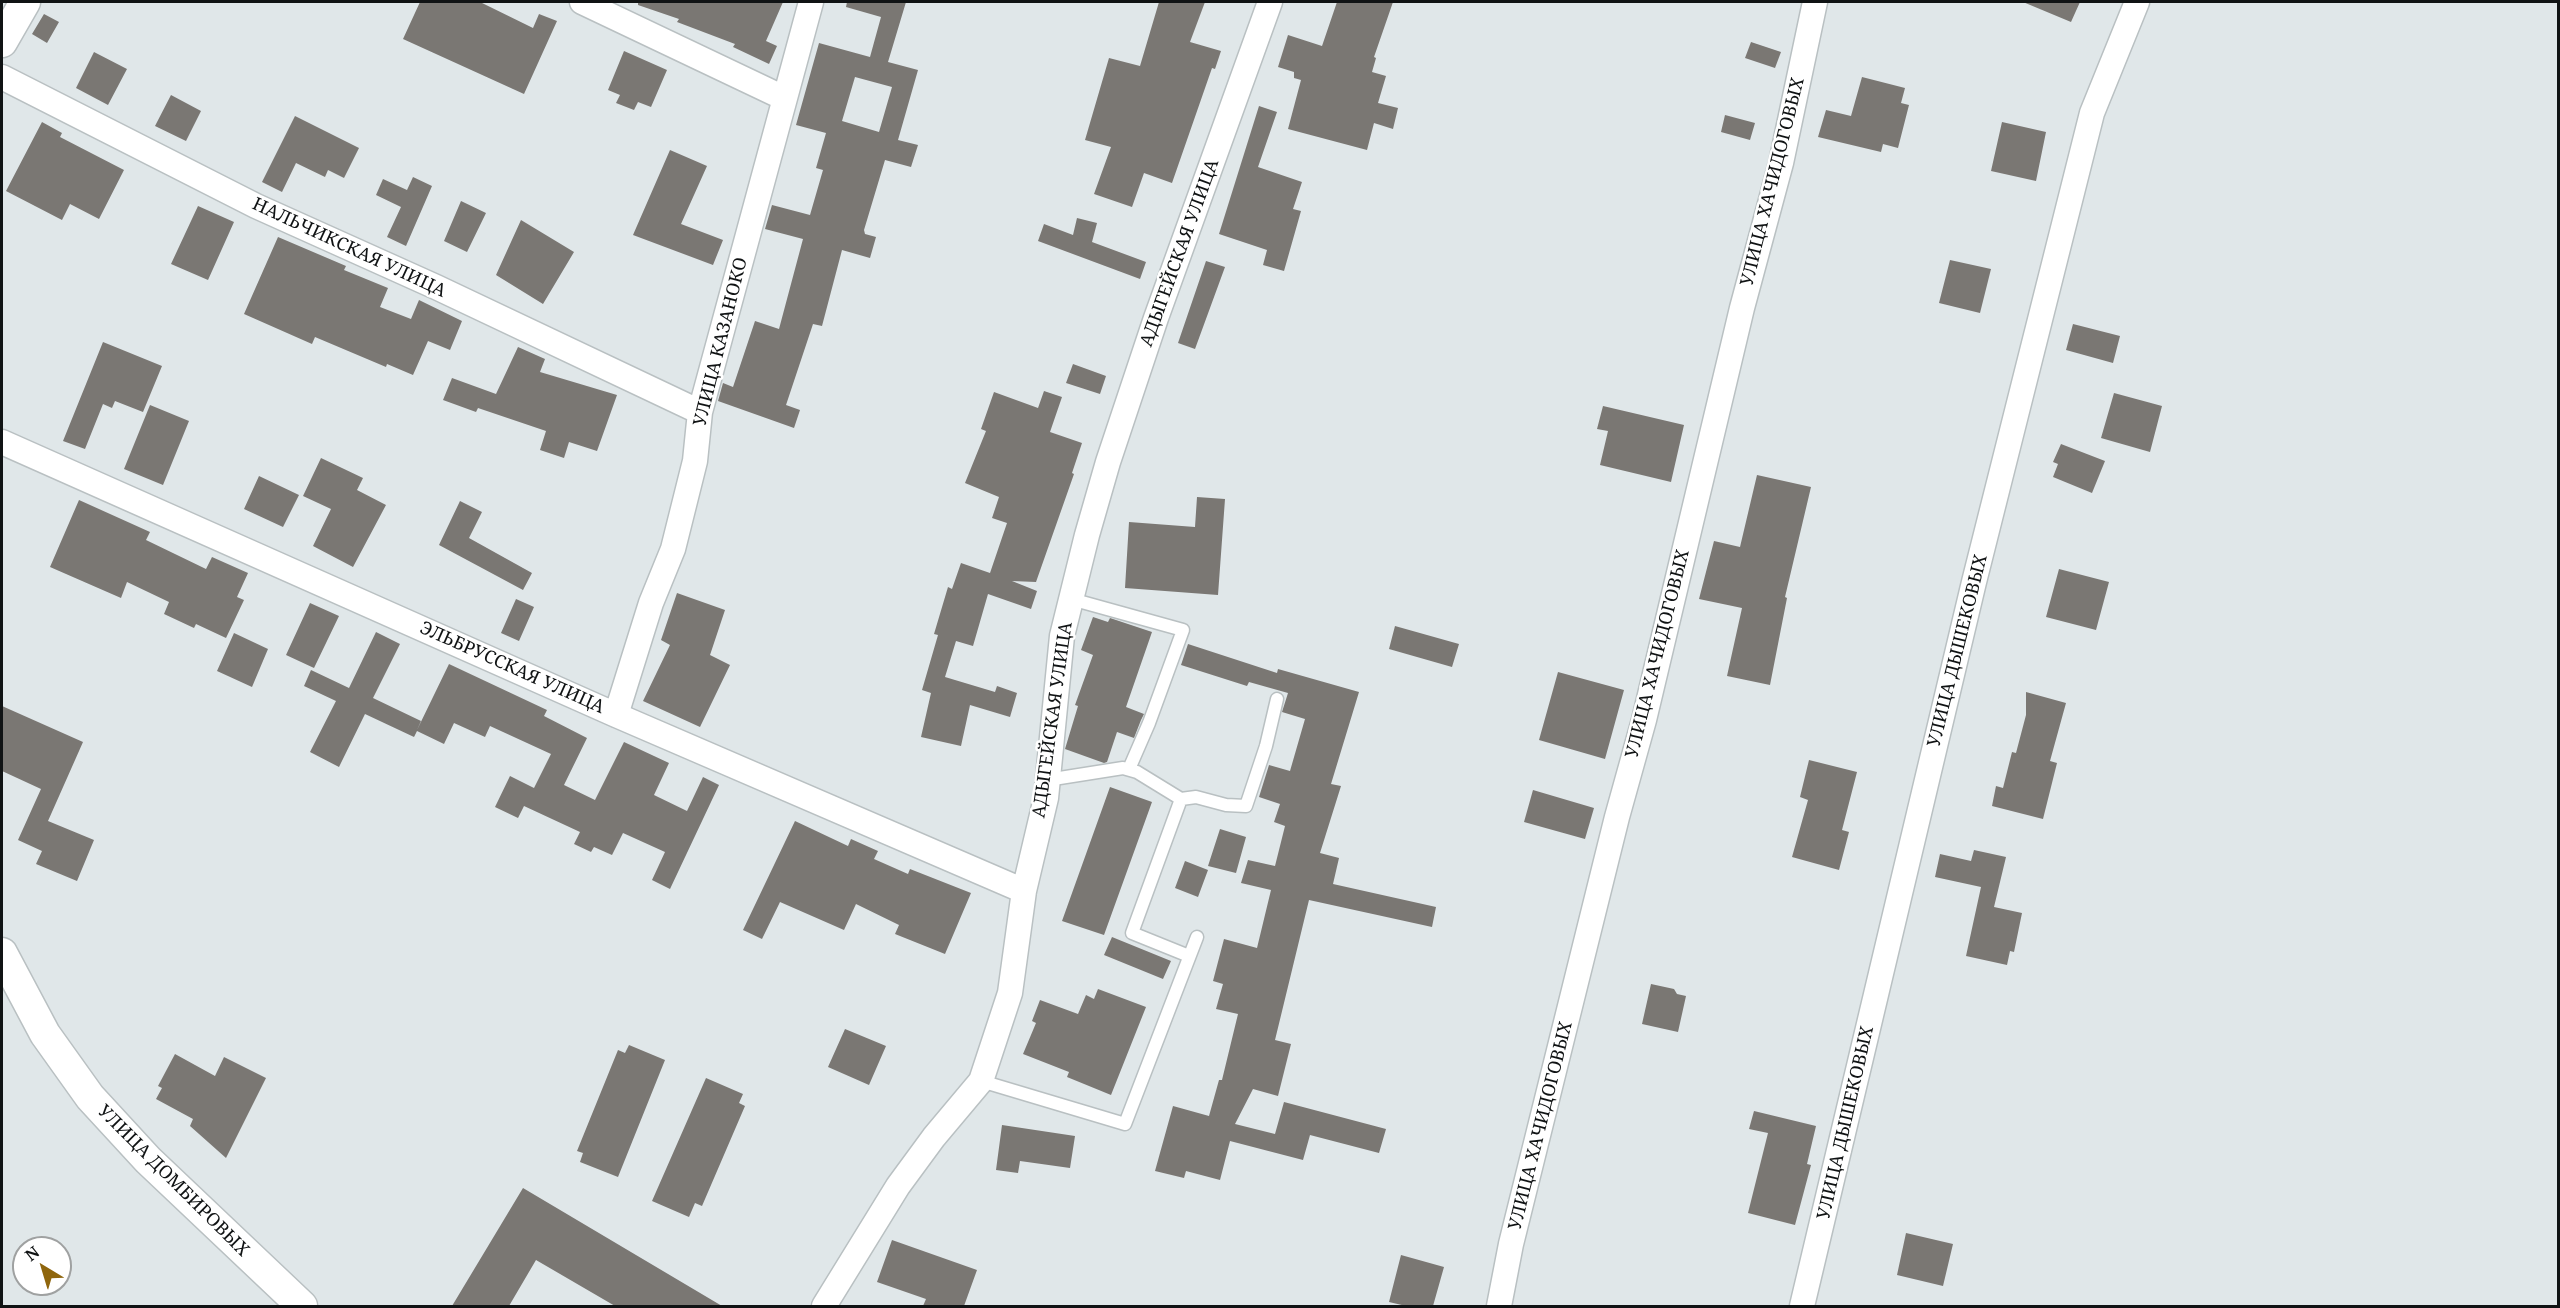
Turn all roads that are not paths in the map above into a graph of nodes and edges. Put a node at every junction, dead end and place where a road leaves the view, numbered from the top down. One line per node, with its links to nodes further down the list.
1 (25, 2): 7 (street)
2 (582, 2): 9 (street)
3 (811, 2): 9 (street, УЛИЦА КАЗАНОКО)
4 (1270, 2): 12 (street, АДЫГЕЙСКАЯ УЛИЦА)
5 (1815, 2): 25 (street, УЛИЦА ХАЧИДОГОВЫХ)
6 (2137, 2): 26 (street, УЛИЦА ДЫШЕКОВЫХ)
7 (2, 42)
8 (2, 77): 10 (street, НАЛЬЧИКСКАЯ УЛИЦА)
9 (784, 98): 10 (street, УЛИЦА КАЗАНОКО)
10 (700, 412): 14 (street, УЛИЦА КАЗАНОКО)
11 (2, 442): 14 (street, ЭЛЬБРУССКАЯ УЛИЦА)
12 (1071, 599): 15 (lane); 16 (street, АДЫГЕЙСКАЯ УЛИЦА)
13 (1277, 699): 17 (lane)
14 (616, 715): 18 (street, ЭЛЬБРУССКАЯ УЛИЦА)
15 (1129, 770): 16 (lane); 17 (lane)
16 (1047, 780): 18 (street, АДЫГЕЙСКАЯ УЛИЦА)
17 (1181, 799): 21 (lane)
18 (1024, 891): 22 (street, АДЫГЕЙСКАЯ УЛИЦА)
19 (1197, 937): 21 (lane)
20 (2, 953): 23 (street, УЛИЦА ДОМБИРОВЫХ)
21 (1189, 956): 22 (lane)
22 (981, 1081): 24 (street, АДЫГЕЙСКАЯ УЛИЦА)
23 (302, 1306)
24 (824, 1306)
25 (1499, 1306)
26 (1802, 1306)

